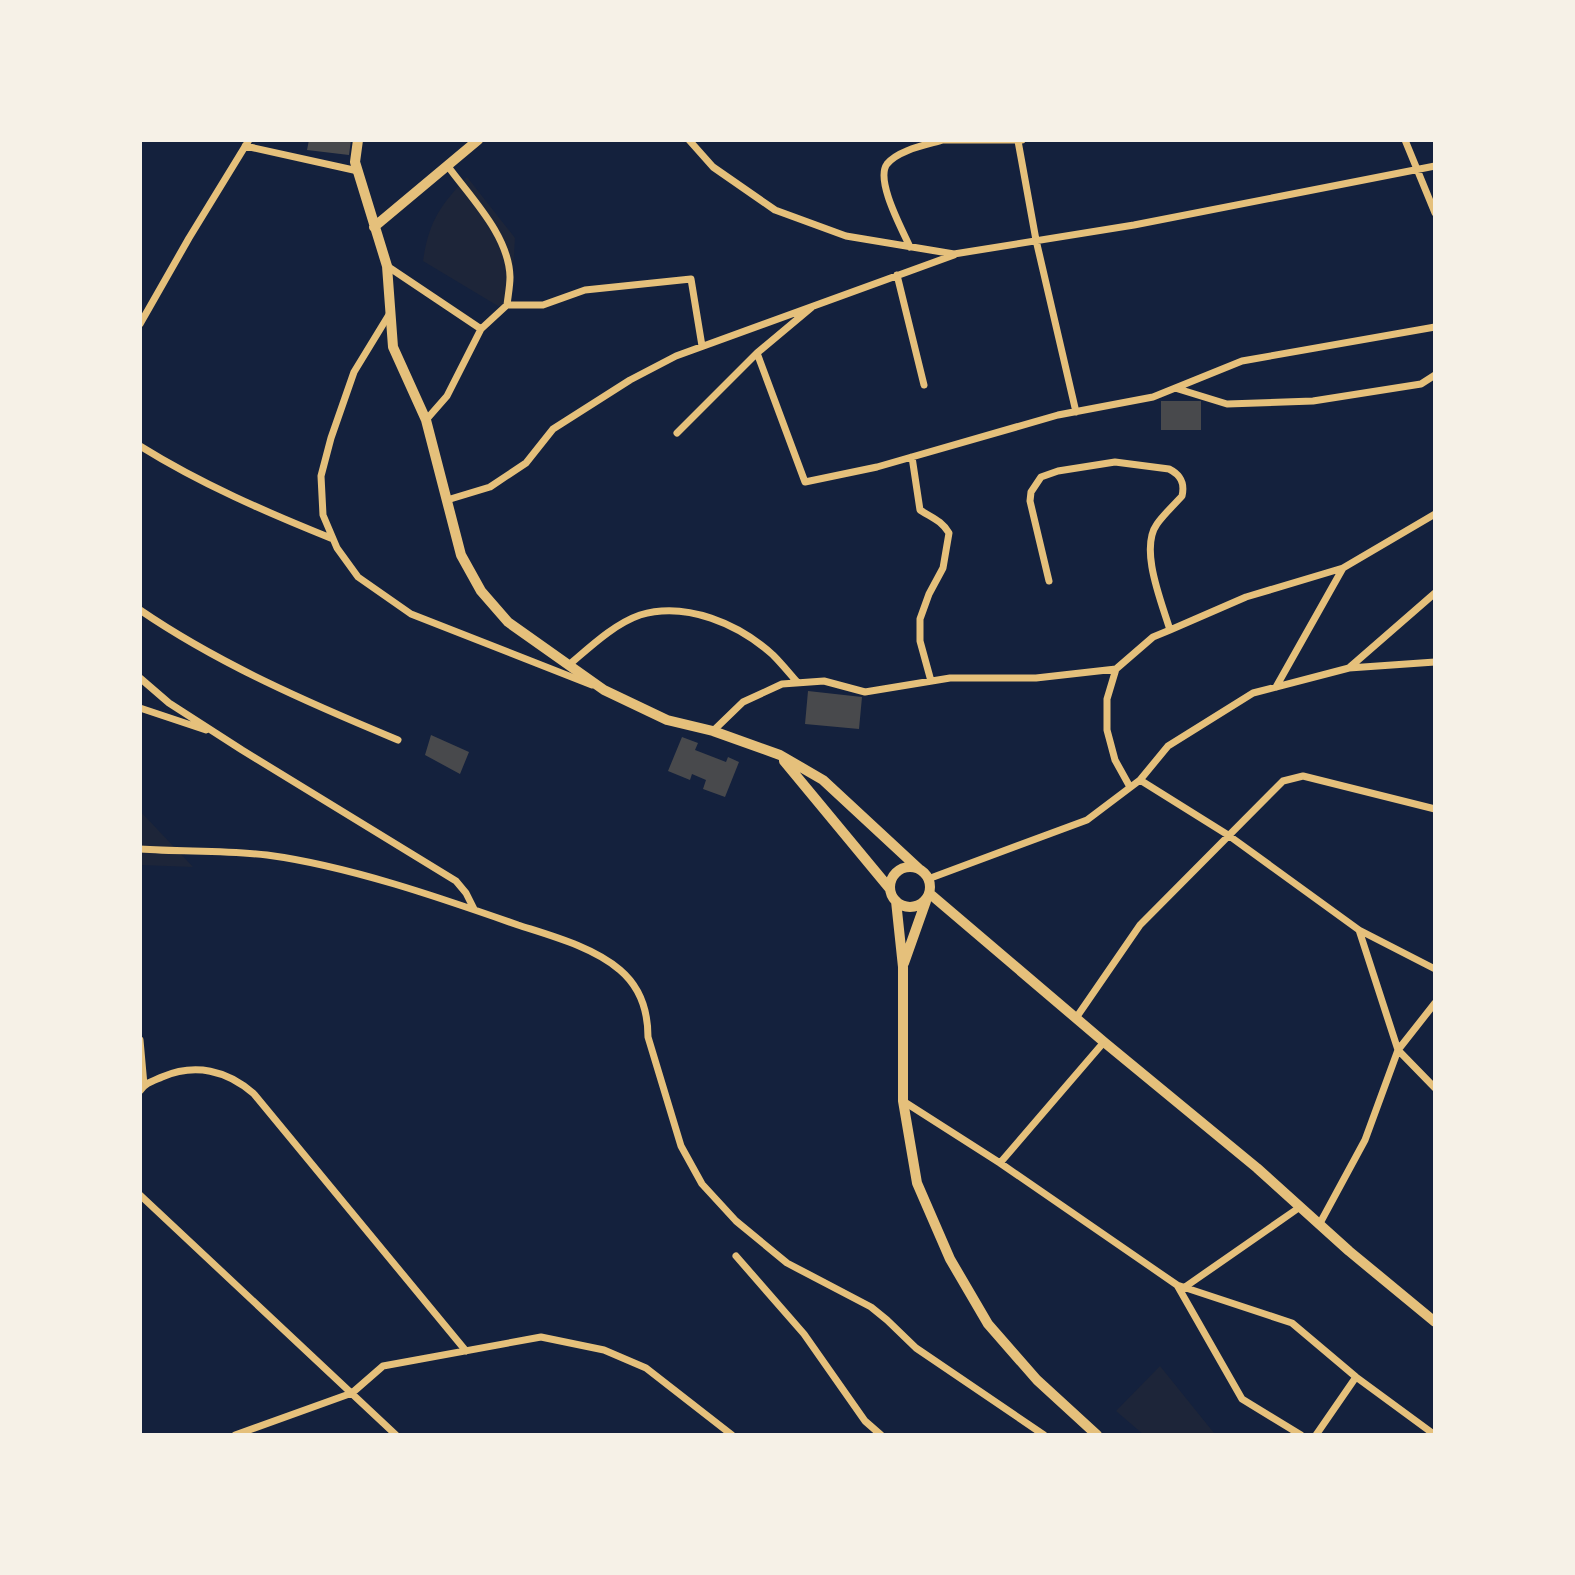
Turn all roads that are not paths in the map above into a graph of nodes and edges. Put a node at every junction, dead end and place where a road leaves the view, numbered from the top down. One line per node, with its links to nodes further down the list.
1 (358, 140): 11 (street)
2 (478, 140): 8 (street)
3 (689, 140): 15 (street)
4 (942, 140): 6 (street); 15 (street)
5 (1405, 140): 10 (street)
6 (1020, 141): 14 (street)
7 (247, 143): 11 (street); 22 (street)
8 (447, 165): 13 (street); 19 (street)
9 (1435, 166): 10 (street)
10 (1416, 170): 12 (street); 14 (street)
11 (358, 171): 13 (street)
12 (1435, 213)
13 (374, 227): 17 (street)
14 (1036, 240): 16 (street); 30 (street)
15 (910, 247): 16 (street)
16 (954, 254): 18 (street)
17 (387, 266): 21 (street); 24 (street)
18 (897, 275): 20 (street); 28 (street)
19 (507, 304): 24 (street); 25 (street)
20 (816, 304): 25 (street); 26 (street)
21 (390, 313): 31 (street); 37 (street)
22 (140, 324)
23 (1435, 327): 29 (street)
24 (481, 330): 31 (street)
25 (702, 346): 35 (street)
26 (757, 353): 32 (street); 34 (street)
27 (1435, 375): 29 (street)
28 (924, 384)
29 (1174, 388): 30 (street)
30 (1076, 412): 34 (street)
31 (426, 420): 35 (street)
32 (677, 433)
33 (140, 446): 37 (street)
34 (912, 457): 48 (street)
35 (447, 500): 44 (street)
36 (1435, 514): 38 (street)
37 (333, 539): 51 (street)
38 (1343, 568): 42 (street); 50 (street)
39 (1049, 581): 42 (street)
40 (1435, 593): 45 (street)
41 (140, 610): 55 (street)
42 (1170, 630): 46 (street)
43 (1435, 662): 45 (street)
44 (570, 664): 49 (street); 51 (street)
45 (1349, 668): 50 (street)
46 (1116, 669): 48 (street); 58 (street)
47 (140, 678): 54 (street)
48 (931, 681): 49 (street)
49 (798, 683): 53 (street)
50 (1276, 687): 57 (street)
51 (604, 690): 53 (street)
52 (140, 708): 54 (street)
53 (713, 731): 56 (street)
54 (216, 734): 67 (street)
55 (398, 740)
56 (780, 755): 62 (street); 64 (street)
57 (1140, 780): 58 (street); 60 (street)
58 (1130, 787): 63 (street)
59 (1435, 808): 60 (street)
60 (1228, 835): 68 (street); 72 (street)
61 (140, 849): 67 (street)
62 (919, 869): 63 (street); 64 (street)
63 (928, 879): 65 (street)
64 (890, 889): 66 (street)
65 (928, 896): 66 (street); 69 (street); 72 (street)
66 (896, 901): 69 (street)
67 (474, 909): 93 (street)
68 (1359, 930): 70 (street); 75 (street)
69 (903, 967): 78 (street)
70 (1435, 969)
71 (1435, 1003): 75 (street)
72 (1076, 1018): 74 (street)
73 (140, 1040): 76 (street)
74 (1104, 1042): 79 (street); 81 (street)
75 (1398, 1050): 77 (street); 82 (street)
76 (142, 1088): 86 (street)
77 (1435, 1088)
78 (903, 1101): 79 (street); 94 (street)
79 (1000, 1163): 84 (street)
80 (140, 1195): 88 (street)
81 (1300, 1207): 82 (street); 84 (street)
82 (1320, 1225): 85 (street)
83 (736, 1256): 92 (street)
84 (1181, 1286): 87 (street); 95 (street)
85 (1435, 1322)
86 (466, 1351): 88 (street); 91 (street)
87 (1356, 1377): 96 (street); 97 (street)
88 (352, 1393): 89 (street); 90 (street)
89 (235, 1435)
90 (396, 1435)
91 (732, 1435)
92 (881, 1435)
93 (1044, 1435)
94 (1097, 1435)
95 (1301, 1435)
96 (1316, 1435)
97 (1435, 1435)

